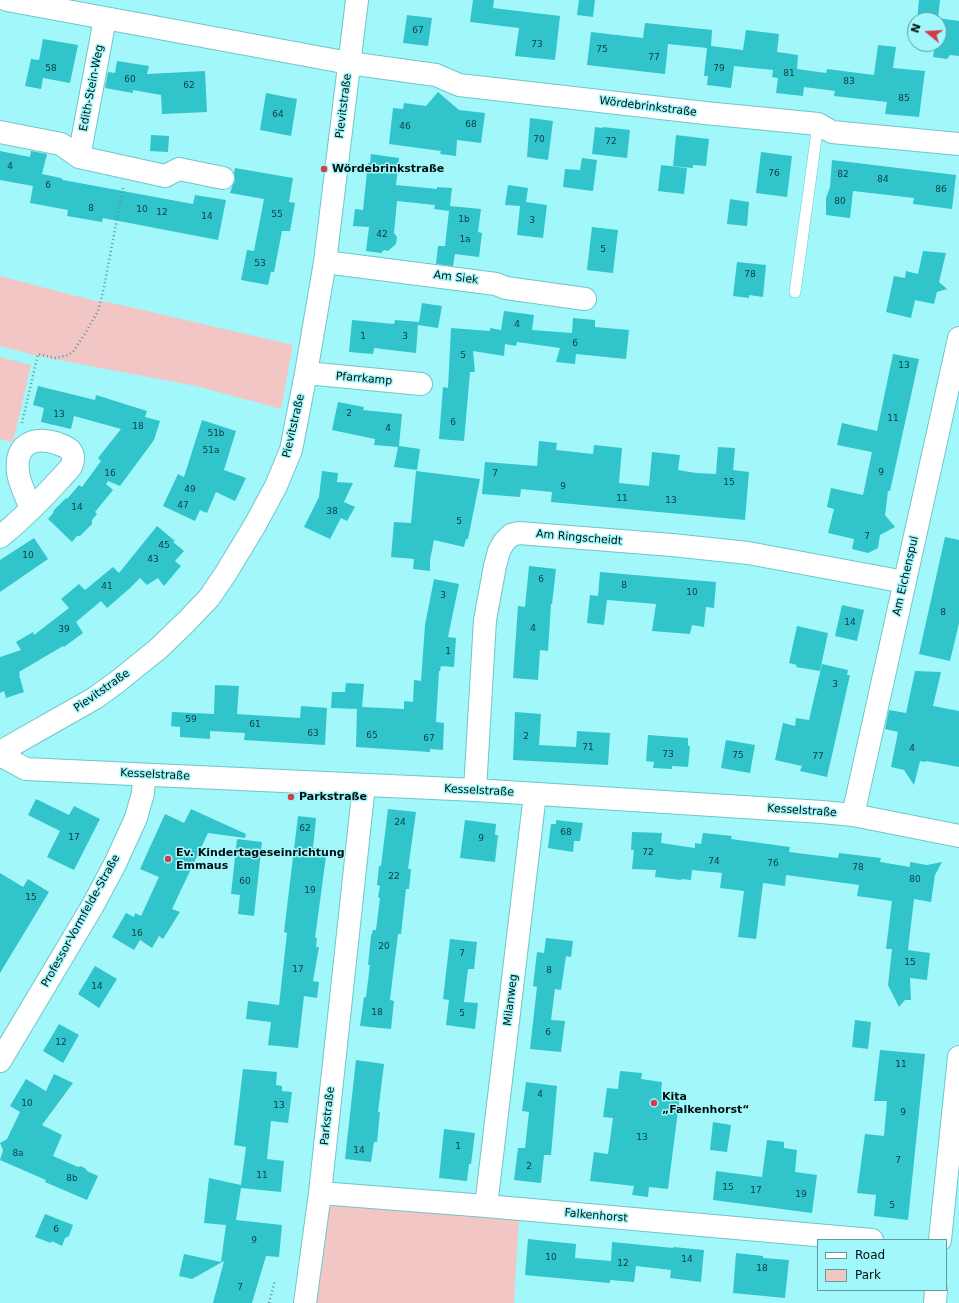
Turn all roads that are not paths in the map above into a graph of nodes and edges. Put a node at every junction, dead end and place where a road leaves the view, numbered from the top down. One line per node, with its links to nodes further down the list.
1 (7, 0): 3 (street, Wördebrinkstraße)
2 (357, 0): 4 (street, Pievitstraße)
3 (105, 19): 4 (street, Wördebrinkstraße); 8 (street, Edith-Stein-Weg)
4 (349, 63): 5 (street, Wördebrinkstraße); 10 (street, Pievitstraße)
5 (818, 124): 7 (street, Wördebrinkstraße); 11 (lane)
6 (0, 132): 8 (street)
7 (959, 144)
8 (79, 157): 9 (street)
9 (223, 178)
10 (325, 262): 12 (street, Am Siek); 14 (street, Pievitstraße)
11 (795, 292)
12 (585, 299)
13 (959, 338): 18 (street, Am Eichenspul)
14 (306, 373): 15 (street, Pfarrkamp); 19 (street, Pievitstraße)
15 (421, 384)
16 (31, 509): 16 (street); 17 (street)
17 (0, 537)
18 (905, 582): 23 (street, Am Ringscheidt); 25 (street, Am Eichenspul)
19 (0, 752)
20 (0, 756): 21 (street, Kesselstraße)
21 (144, 775): 22 (street, Kesselstraße); 28 (street, Professor-Vormfelde-Straße)
22 (364, 785): 23 (street, Kesselstraße); 29 (street, Parkstraße)
23 (475, 790): 24 (street, Kesselstraße)
24 (535, 794): 25 (street, Kesselstraße); 30 (street, Milanweg)
25 (853, 815): 26 (street, Kesselstraße)
26 (959, 836)
27 (959, 1057): 32 (street)
28 (0, 1060)
29 (320, 1193): 30 (street, Falkenhorst); 34 (street, Parkstraße)
30 (486, 1206): 31 (street, Falkenhorst)
31 (861, 1239)
32 (940, 1239)
33 (936, 1291): 35 (street)
34 (305, 1303)
35 (935, 1303)

